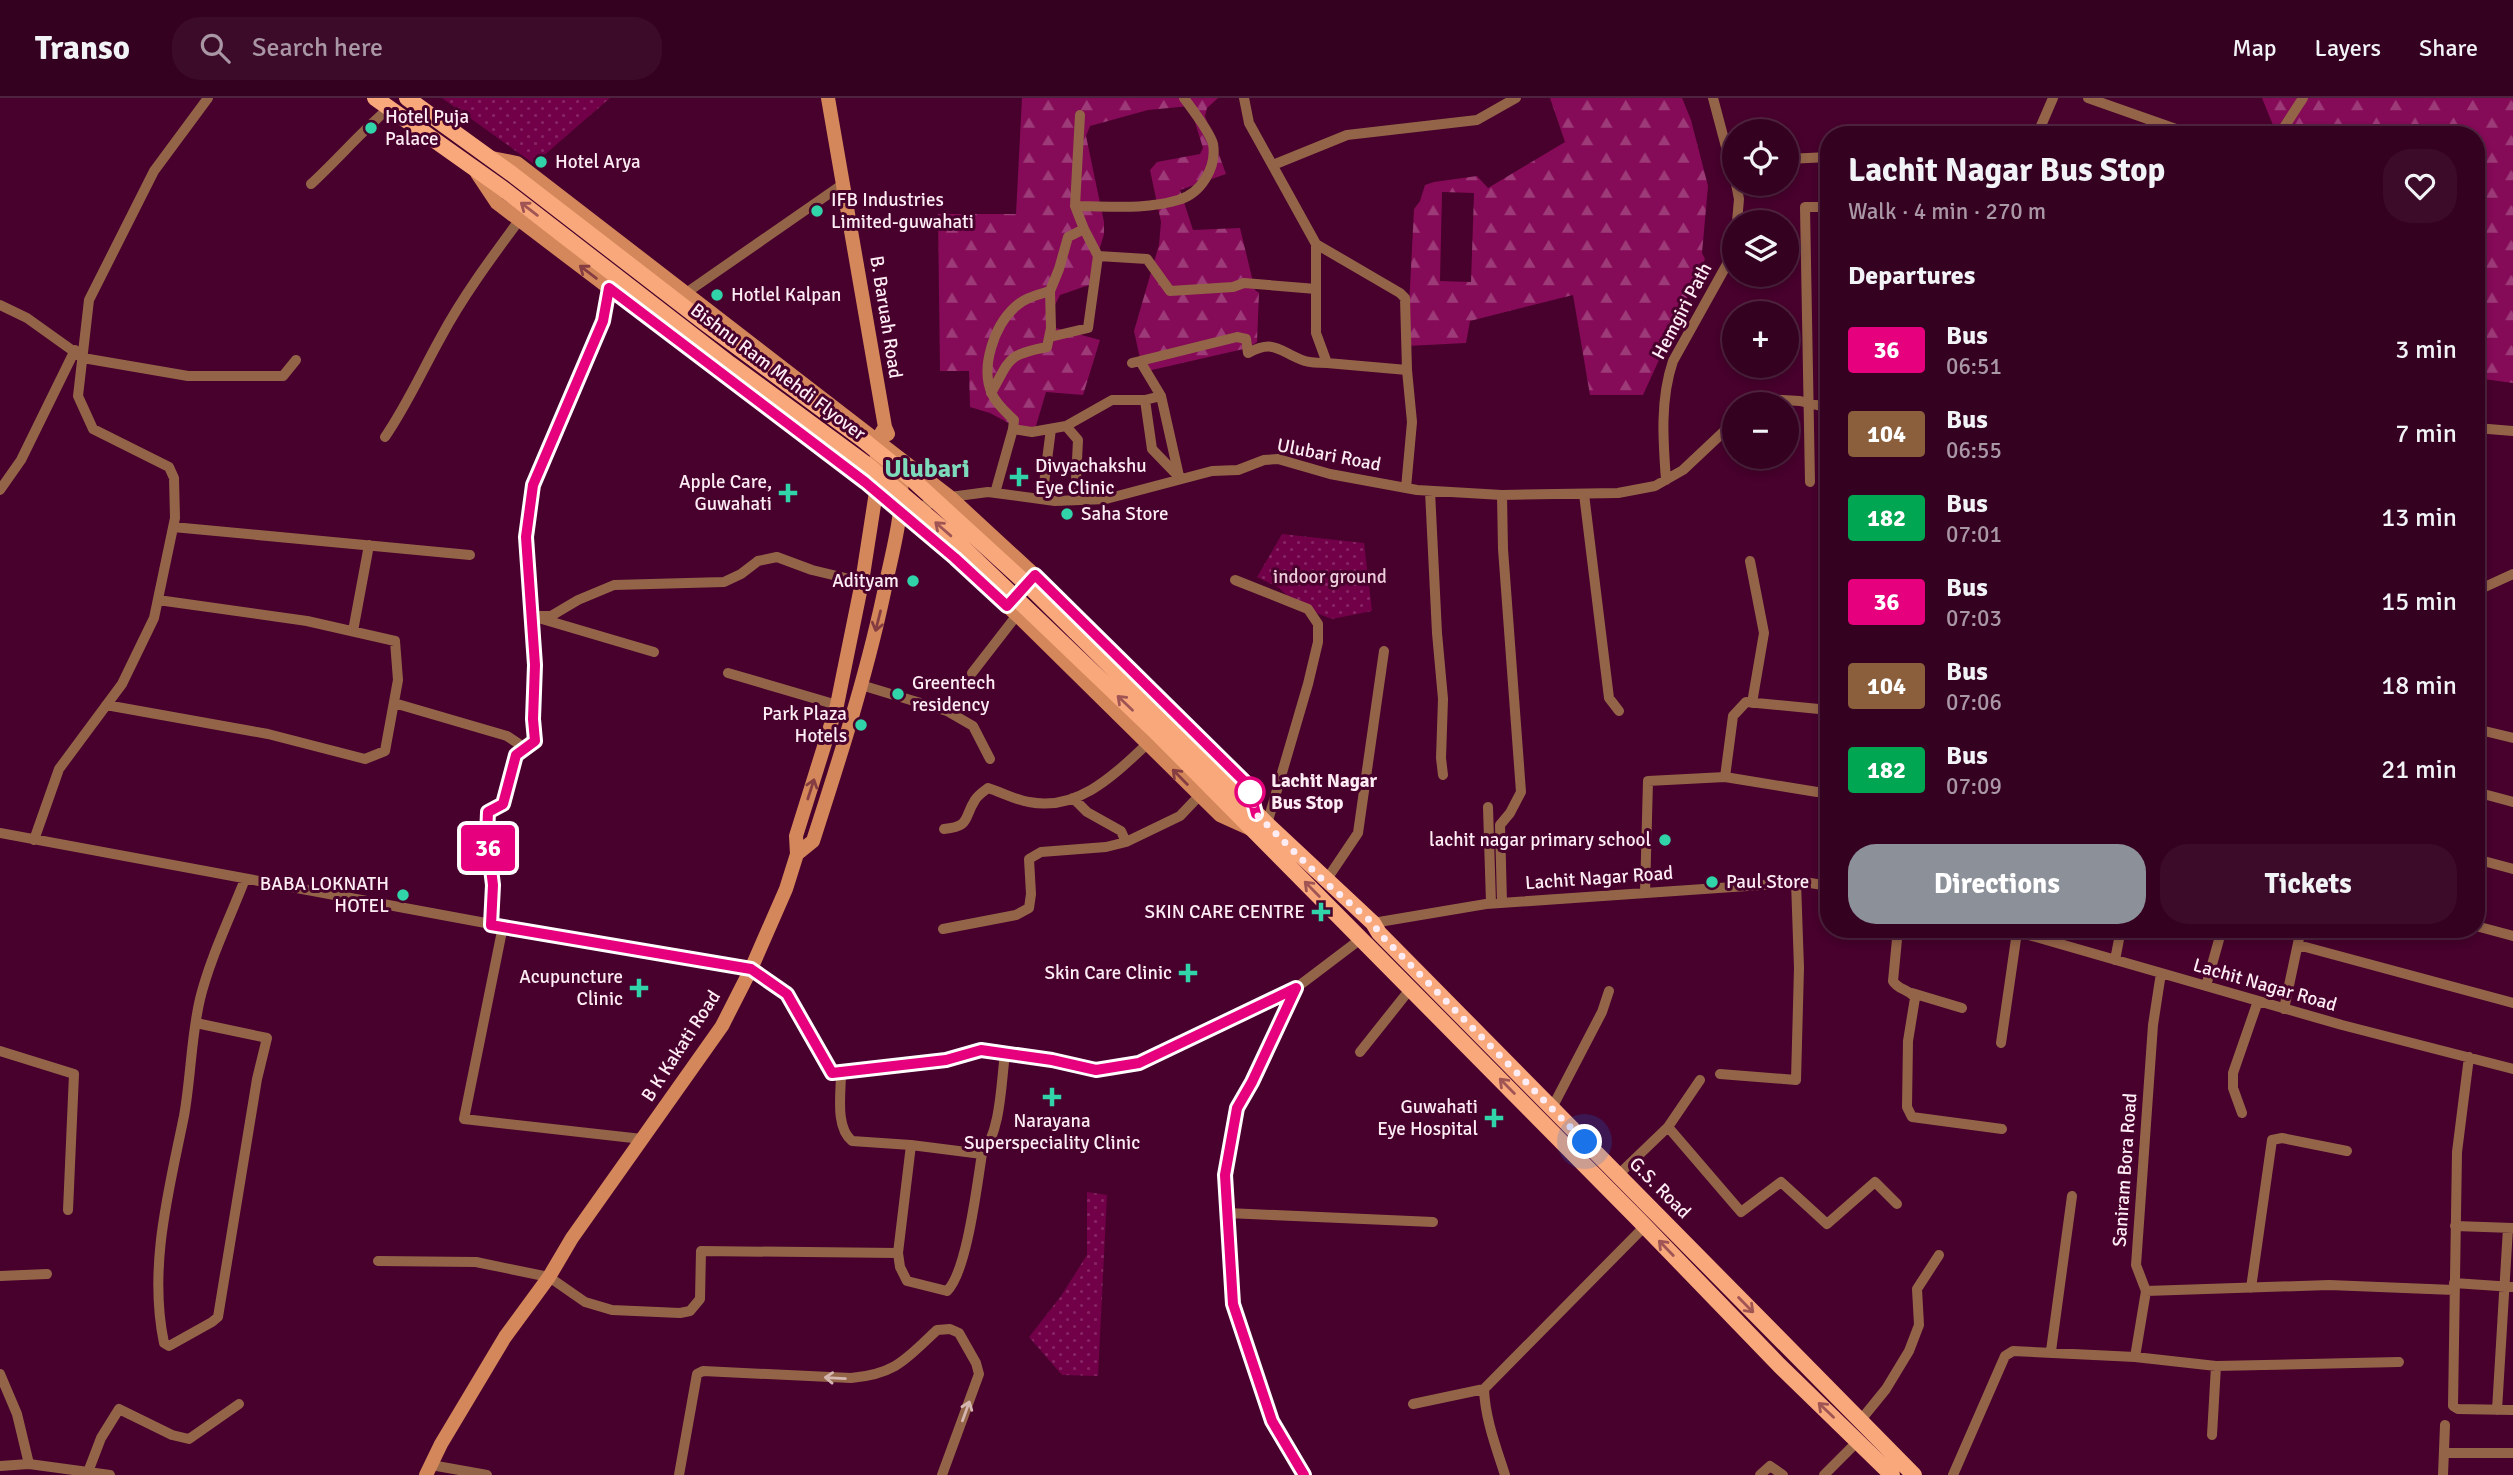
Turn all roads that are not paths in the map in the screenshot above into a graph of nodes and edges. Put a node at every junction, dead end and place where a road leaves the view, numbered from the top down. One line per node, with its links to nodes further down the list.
1 (208, 98): 38 (street)
2 (375, 98): 12 (main road)
3 (407, 98): 18 (main road)
4 (828, 98): 24 (street, B. Baruah Road)
5 (1184, 98): 25 (street)
6 (1244, 98): 21 (street)
7 (1516, 98): 21 (street)
8 (1713, 98): 17 (street)
9 (2053, 98): 14 (street)
10 (2088, 98): 15 (street)
11 (2303, 98): 16 (street)
12 (389, 108): 22 (main road); 23 (street)
13 (1080, 115): 25 (street)
14 (2041, 126)
15 (2167, 126)
16 (2285, 126)
17 (1722, 127)
18 (489, 157): 35 (street); 108 (main road, Bishnu Ram Mehdi Flyover)
19 (1820, 157): 20 (street)
20 (1799, 158)
21 (1273, 165): 29 (street)
22 (475, 169): 27 (street); 108 (main road, Bishnu Ram Mehdi Flyover, one-way to 22)
23 (311, 184)
24 (844, 184): 35 (street); 48 (street, B. Baruah Road)
25 (1075, 206): 28 (street)
26 (1820, 207): 46 (street)
27 (520, 219): 32 (street, one-way to 27); 55 (street)
28 (1084, 229): 30 (street); 34 (street)
29 (1316, 244): 33 (street); 41 (street)
30 (1098, 256): 33 (street); 37 (street)
31 (1722, 273): 59 (street, Hemgiri Path)
32 (609, 288): 64 (street); 84 (street)
33 (1316, 289): 40 (street)
34 (1050, 291): 37 (street); 42 (street)
35 (686, 293): 56 (street)
36 (0, 305): 38 (street)
37 (1050, 337): 42 (street)
38 (79, 354): 39 (street); 62 (street); 72 (street)
39 (296, 359)
40 (1328, 363): 41 (street); 43 (street)
41 (1407, 370): 61 (street)
42 (991, 393): 50 (street)
43 (1161, 396): 44 (street); 58 (street)
44 (1145, 400): 49 (street); 58 (street)
45 (1799, 403): 46 (street)
46 (1810, 404): 47 (street); 60 (street)
47 (1820, 406)
48 (885, 426): 56 (street, B K Kakati Road); 57 (street, B. Baruah Road)
49 (1066, 426): 51 (street); 70 (street)
50 (1013, 429): 51 (street); 65 (street)
51 (1051, 429): 69 (street)
52 (2485, 429): 53 (street)
53 (2513, 431)
54 (1722, 433): 59 (street, Ulubari Road)
55 (385, 437)
56 (877, 440): 57 (street); 64 (street, B K Kakati Road)
57 (899, 458): 68 (street); 71 (street)
58 (1180, 478): 61 (street, Ulubari Road); 70 (street, Ulubari Road)
59 (1666, 480): 66 (street, Ulubari Road)
60 (1810, 482)
61 (1406, 488): 63 (street, Ulubari Road)
62 (0, 490)
63 (1430, 491): 67 (street, Ulubari Road); 103 (street)
64 (876, 492): 71 (street); 79 (street, B K Kakati Road)
65 (995, 493): 68 (street, Ulubari Road); 69 (street, Ulubari Road)
66 (1584, 494): 67 (street, Ulubari Road); 97 (street)
67 (1502, 495): 125 (street)
68 (950, 497): 71 (street, Ulubari Road); 77 (street)
69 (1042, 499): 70 (street, Ulubari Road)
70 (1075, 500)
71 (901, 513): 83 (street); 91 (street, one-way to 91)
72 (173, 527): 73 (street); 82 (street)
73 (369, 545): 74 (street); 86 (street)
74 (470, 555)
75 (1750, 561): 93 (street)
76 (2513, 574): 80 (street)
77 (1035, 575): 81 (street); 83 (street)
78 (1236, 580): 112 (street)
79 (862, 582): 84 (street); 95 (street, B K Kakati Road)
80 (2485, 588)
81 (1056, 595): 85 (street); 112 (street)
82 (158, 600): 86 (street); 94 (street)
83 (1012, 611): 85 (street); 90 (street)
84 (532, 616): 88 (street); 101 (street)
85 (1029, 627): 100 (street)
86 (353, 631): 92 (street)
87 (1384, 651): 121 (street)
88 (654, 652)
89 (727, 673): 95 (street)
90 (972, 673)
91 (862, 685): 102 (street); 117 (street)
92 (394, 703): 94 (street); 101 (street)
93 (1752, 703): 96 (street); 104 (street)
94 (106, 705): 115 (street)
95 (838, 705): 117 (street, B K Kakati Road, one-way to 95)
96 (1820, 709)
97 (1619, 711)
98 (2485, 731): 99 (street)
99 (2513, 738)
100 (1147, 744): 107 (street, one-way to 100); 109 (street)
101 (516, 755): 127 (street)
102 (990, 759)
103 (1443, 775)
104 (1725, 777): 105 (street); 124 (street)
105 (1817, 792)
106 (2485, 794): 110 (street)
107 (1199, 796): 112 (street); 116 (street)
108 (1232, 797): 112 (main road, Bishnu Ram Mehdi Flyover)
109 (1073, 798): 113 (street); 116 (street)
110 (2513, 802)
111 (1488, 807): 125 (street)
112 (1259, 823): 121 (main road, G.S. Road); 131 (main road, G.S. Road, one-way to 112)
113 (944, 829)
114 (0, 833): 115 (street)
115 (34, 840): 120 (street)
116 (1126, 842): 129 (street)
117 (797, 855): 140 (street, B K Kakati Road)
118 (2485, 861): 119 (street)
119 (2513, 869)
120 (245, 879): 127 (street); 151 (street)
121 (1325, 882): 126 (main road, G.S. Road)
122 (1796, 883): 123 (street, Lachit Nagar Road); 124 (street, Lachit Nagar Road); 159 (street)
123 (1820, 885)
124 (1645, 892): 125 (street, Lachit Nagar Road)
125 (1496, 903): 126 (street, Lachit Nagar Road)
126 (1373, 923): 161 (main road, G.S. Road)
127 (497, 925): 140 (street); 165 (street)
128 (2485, 928): 130 (street)
129 (943, 929)
130 (2513, 936)
131 (1362, 938): 143 (street); 144 (main road, G.S. Road)
132 (1897, 938): 146 (street)
133 (2011, 938): 152 (street)
134 (2037, 938): 139 (street, Lachit Nagar Road)
135 (2119, 938): 139 (street)
136 (2219, 938): 142 (street)
137 (2299, 938): 138 (street)
138 (2298, 945): 148 (street); 150 (street)
139 (2115, 960): 141 (street, Lachit Nagar Road)
140 (751, 969): 158 (street); 165 (street, B K Kakati Road)
141 (2161, 973): 142 (street, Lachit Nagar Road); 187 (street, Saniram Bora Road)
142 (2206, 986): 147 (street, Lachit Nagar Road)
143 (1296, 988): 155 (street); 173 (street)
144 (1411, 988): 154 (street); 175 (main road, G.S. Road, one-way to 144)
145 (1609, 991): 161 (street)
146 (1912, 993): 149 (street); 164 (street)
147 (2258, 1001): 150 (street, Lachit Nagar Road); 162 (street)
148 (2513, 1003)
149 (1962, 1008)
150 (2284, 1009): 156 (street, Lachit Nagar Road)
151 (196, 1023): 151 (street)
152 (2001, 1043)
153 (0, 1051): 172 (street)
154 (1360, 1052)
155 (1005, 1054): 158 (street); 168 (street)
156 (2469, 1057): 157 (street, Lachit Nagar Road); 176 (street)
157 (2513, 1069)
158 (841, 1073): 166 (street)
159 (1720, 1074)
160 (1700, 1080): 163 (street)
161 (1552, 1108): 169 (main road, G.S. Road)
162 (2242, 1113)
163 (1668, 1127): 169 (street); 171 (street)
164 (2002, 1129)
165 (642, 1139): 183 (street, B K Kakati Road)
166 (911, 1145): 168 (street); 178 (street)
167 (2347, 1151): 185 (street)
168 (982, 1154): 178 (street)
169 (1618, 1175): 199 (main road, G.S. Road, one-way to 199)
170 (2072, 1196): 189 (street)
171 (1897, 1204)
172 (68, 1210)
173 (1227, 1213): 174 (street); 213 (street)
174 (1433, 1222)
175 (1644, 1226): 194 (street); 202 (main road, G.S. Road, one-way to 175)
176 (2455, 1226): 177 (street); 184 (street)
177 (2511, 1228): 186 (street)
178 (898, 1253): 183 (street)
179 (1939, 1255): 199 (street)
180 (378, 1261): 183 (street)
181 (47, 1274): 182 (street)
182 (0, 1276)
183 (549, 1277): 207 (street, B K Kakati Road)
184 (2454, 1286): 185 (street); 186 (street); 197 (street)
185 (2251, 1287): 187 (street)
186 (2509, 1287): 188 (street)
187 (2146, 1291): 190 (street, Saniram Bora Road)
188 (2507, 1332): 197 (street)
189 (2051, 1351): 190 (street); 220 (street)
190 (2135, 1357): 192 (street)
191 (2399, 1362): 192 (street)
192 (2216, 1366): 201 (street)
193 (0, 1374): 205 (street)
194 (1484, 1389): 196 (street); 214 (street)
195 (239, 1404): 208 (street)
196 (1413, 1404)
197 (2497, 1410): 198 (street)
198 (2513, 1410)
199 (1860, 1421): 219 (main road, G.S. Road)
200 (2445, 1425): 203 (street)
201 (2212, 1435)
202 (1858, 1441): 217 (street); 218 (main road, G.S. Road)
203 (2445, 1453): 204 (street); 221 (street)
204 (2513, 1453)
205 (29, 1465): 206 (street); 208 (street)
206 (0, 1466)
207 (429, 1470): 210 (street)
208 (88, 1472): 209 (street)
209 (110, 1475)
210 (487, 1475)
211 (679, 1475): 212 (street, one-way to 211)
212 (942, 1475)
213 (1304, 1475)
214 (1505, 1475)
215 (1760, 1475): 216 (street)
216 (1783, 1475)
217 (1824, 1475)
218 (1891, 1475)
219 (1914, 1475)
220 (1953, 1475)
221 (2443, 1475)

